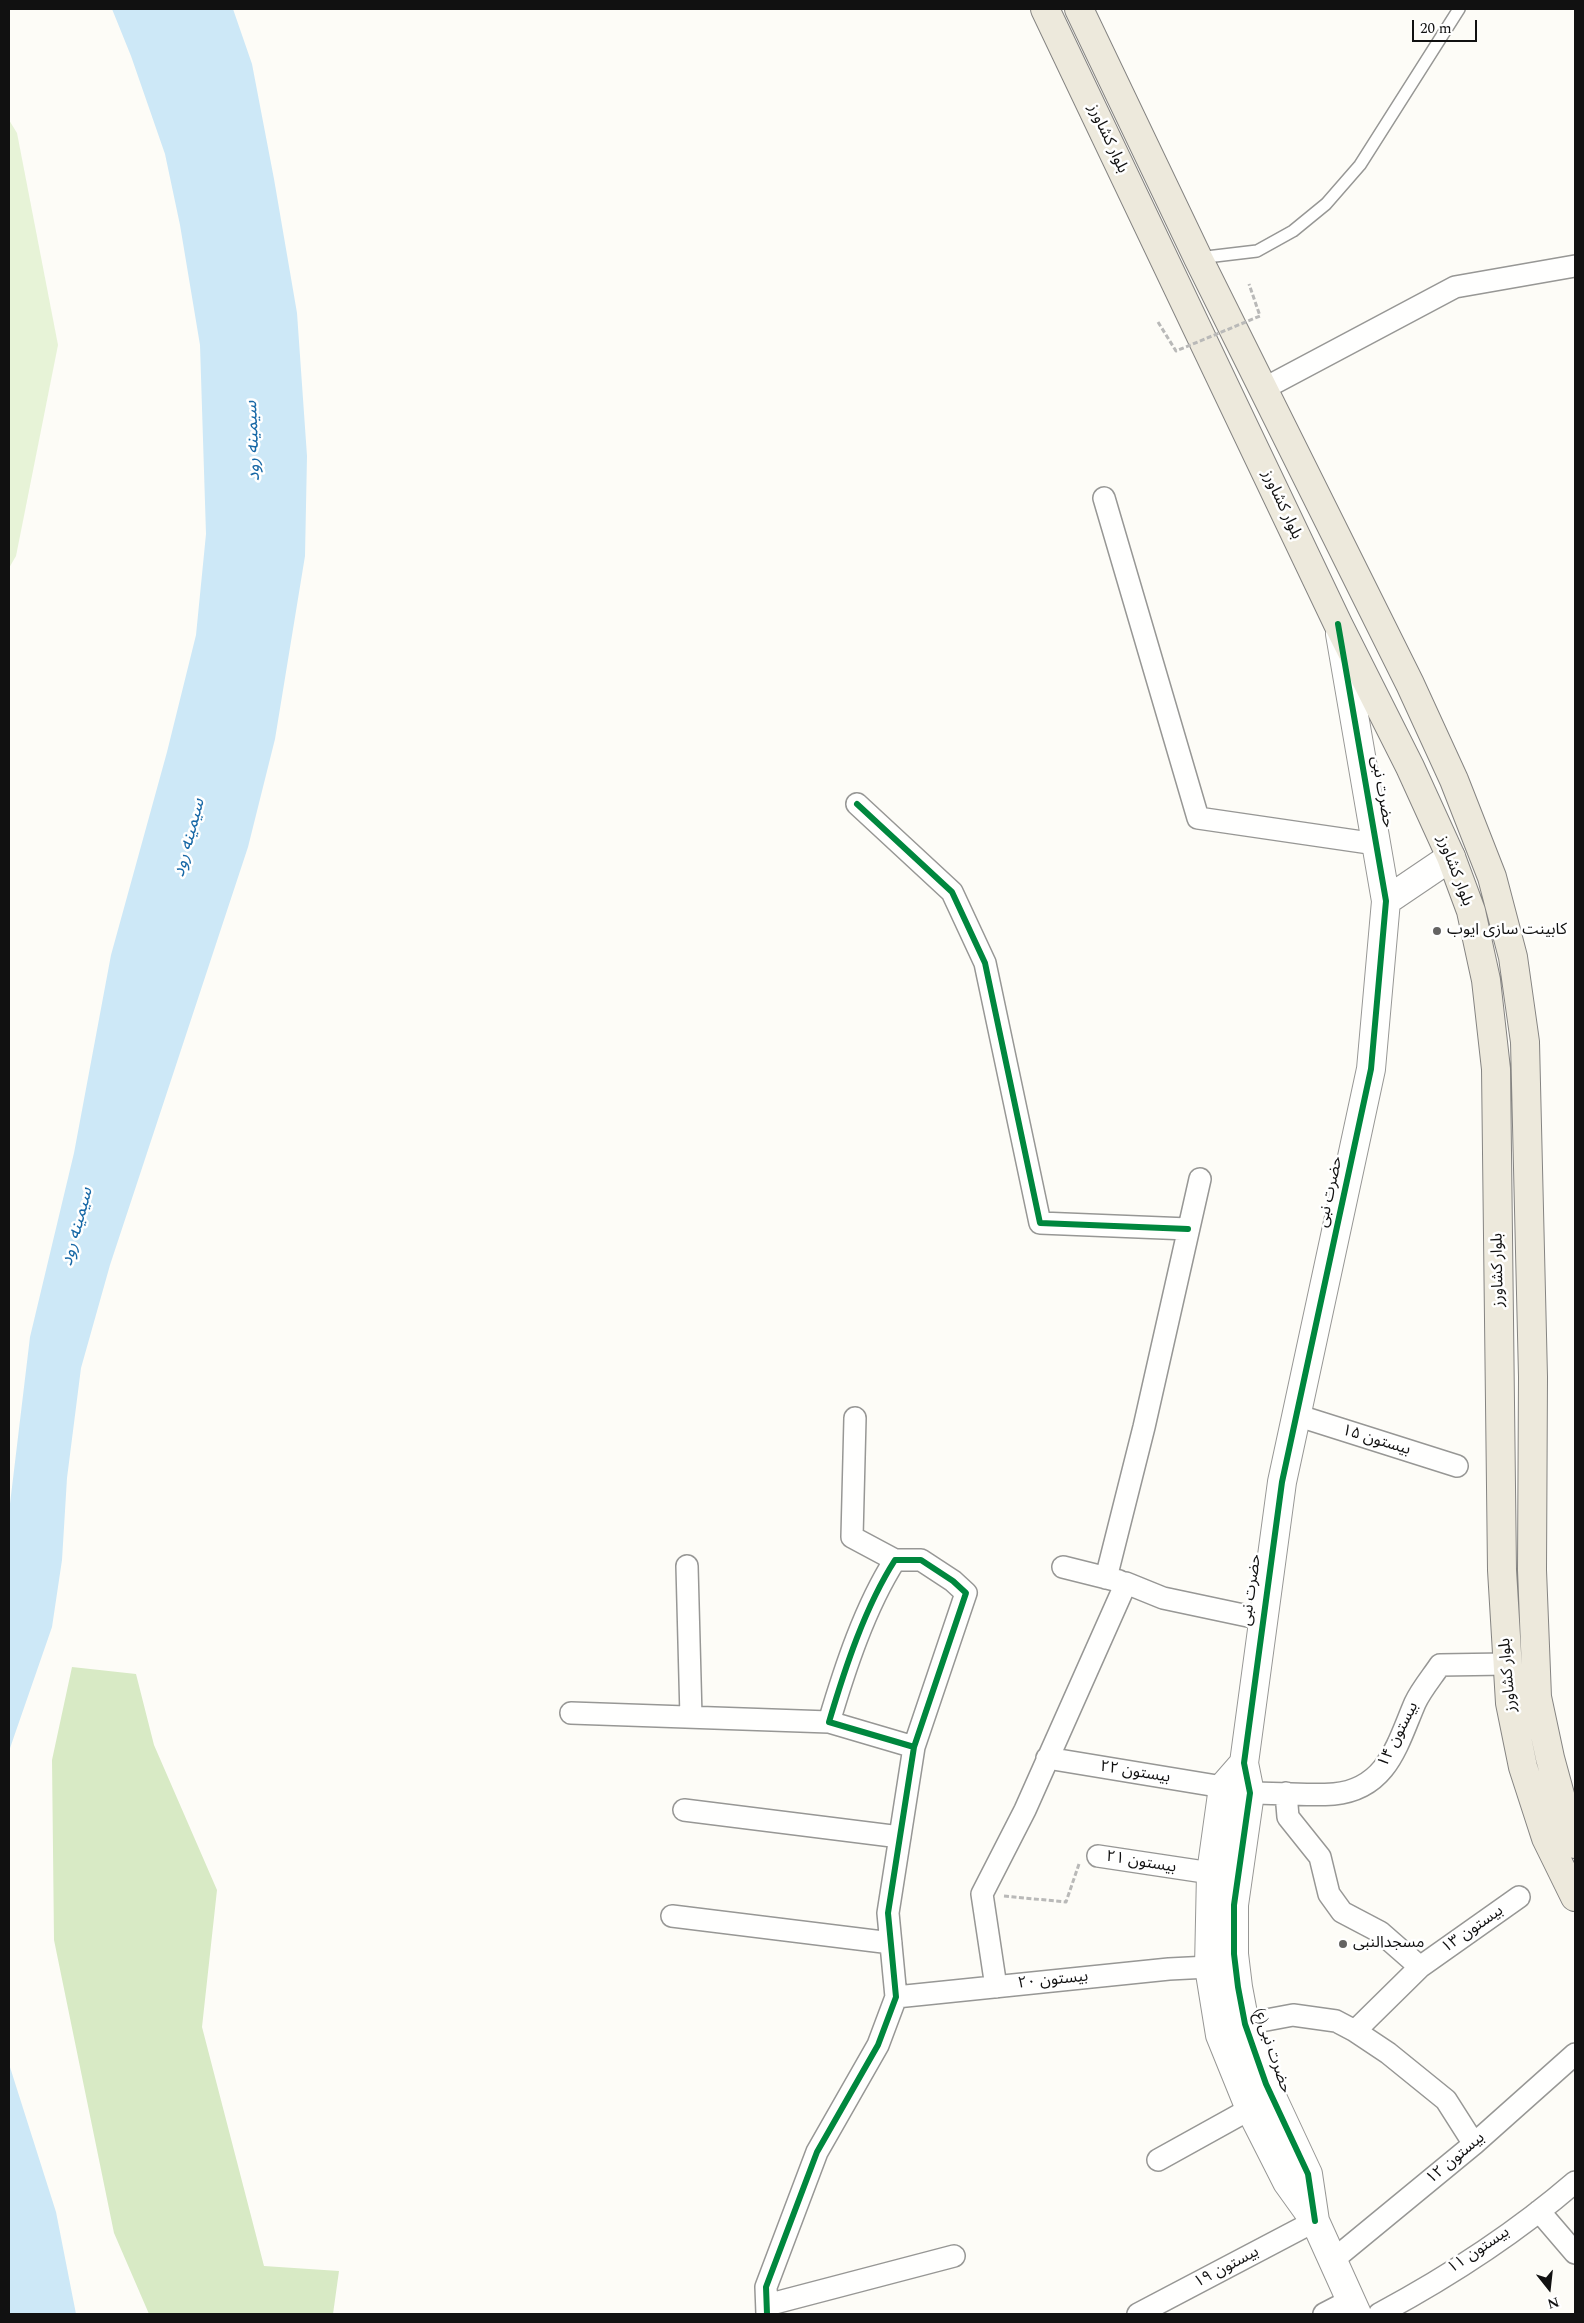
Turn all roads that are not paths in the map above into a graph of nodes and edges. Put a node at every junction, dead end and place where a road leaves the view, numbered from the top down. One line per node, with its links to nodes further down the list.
1 (1045, 9): 8 (main road, بلوار کشاورز)
2 (1079, 9): 4 (main road, بلوار کشاورز)
3 (1459, 9): 4 (lane)
4 (1198, 258): 6 (main road, بلوار کشاورز)
5 (1575, 266): 6 (street)
6 (1265, 388): 22 (main road, بلوار کشاورز)
7 (1104, 498): 10 (street)
8 (1338, 624): 10 (street, حضرت نبی); 11 (main road, بلوار کشاورز)
9 (857, 804): 14 (street)
10 (1376, 844): 12 (street, حضرت نبی)
11 (1450, 857): 12 (street); 21 (main road, بلوار کشاورز)
12 (1386, 901): 15 (street, حضرت نبی)
13 (1200, 1179): 14 (street)
14 (1188, 1229): 23 (street)
15 (1296, 1415): 17 (street, بیستون ۱۵); 24 (street, حضرت نبی)
16 (855, 1418): 18 (street)
17 (1457, 1466)
18 (895, 1560): 28 (street); 29 (street)
19 (687, 1566): 27 (street)
20 (1063, 1567): 23 (street)
21 (1502, 1570): 22 (main road); 25 (main road, بلوار کشاورز)
22 (1532, 1570): 37 (main road, بلوار کشاورز)
23 (1116, 1581): 24 (street); 30 (street)
24 (1262, 1619): 31 (street, حضرت نبی)
25 (1507, 1664): 34 (street, بیستون ۱۴); 41 (main road, بلوار کشاورز)
26 (571, 1713): 27 (street)
27 (691, 1717): 28 (street)
28 (829, 1722): 29 (street)
29 (914, 1747): 36 (street)
30 (1047, 1758): 32 (street, بیستون ۲۲); 46 (street)
31 (1244, 1763): 32 (street); 33 (street, حضرت نبی(ع))
32 (1223, 1787): 39 (street, حضرت نبی(ع))
33 (1250, 1793): 34 (street, بیستون ۱۴); 48 (street, حضرت نبی(ع))
34 (1286, 1793): 45 (street)
35 (684, 1810): 36 (street)
36 (900, 1837): 43 (street)
37 (1575, 1844)
38 (1098, 1856): 39 (street, بیستون ۲۱)
39 (1210, 1873): 44 (street, حضرت نبی(ع))
40 (1519, 1897): 45 (street, بیستون ۱۳)
41 (1575, 1898)
42 (672, 1916): 43 (street)
43 (891, 1943): 47 (street)
44 (1210, 1966): 46 (street, بیستون ۲۰); 51 (street, حضرت نبی(ع))
45 (1420, 1967): 49 (street, بیستون ۱۳)
46 (996, 1987): 47 (street, بیستون ۲۰)
47 (896, 1998): 61 (street)
48 (1245, 2024): 49 (street); 56 (street, حضرت نبی(ع))
49 (1356, 2031): 52 (street)
50 (1575, 2054): 52 (street, بیستون ۱۲)
51 (1250, 2109): 53 (street); 56 (street, حضرت نبی(ع))
52 (1474, 2144): 59 (street, بیستون ۱۲)
53 (1158, 2160)
54 (1575, 2182): 55 (street, بیستون ۱۱)
55 (1539, 2211): 57 (street); 64 (street, بیستون ۱۱)
56 (1316, 2221): 59 (street, حضرت نبی(ع)); 62 (street, بیستون ۱۹)
57 (1575, 2253)
58 (954, 2256): 61 (street)
59 (1332, 2260): 60 (street, حضرت نبی(ع))
60 (1354, 2307): 63 (street)
61 (767, 2310)
62 (1138, 2314)
63 (1324, 2314)
64 (1379, 2314)

